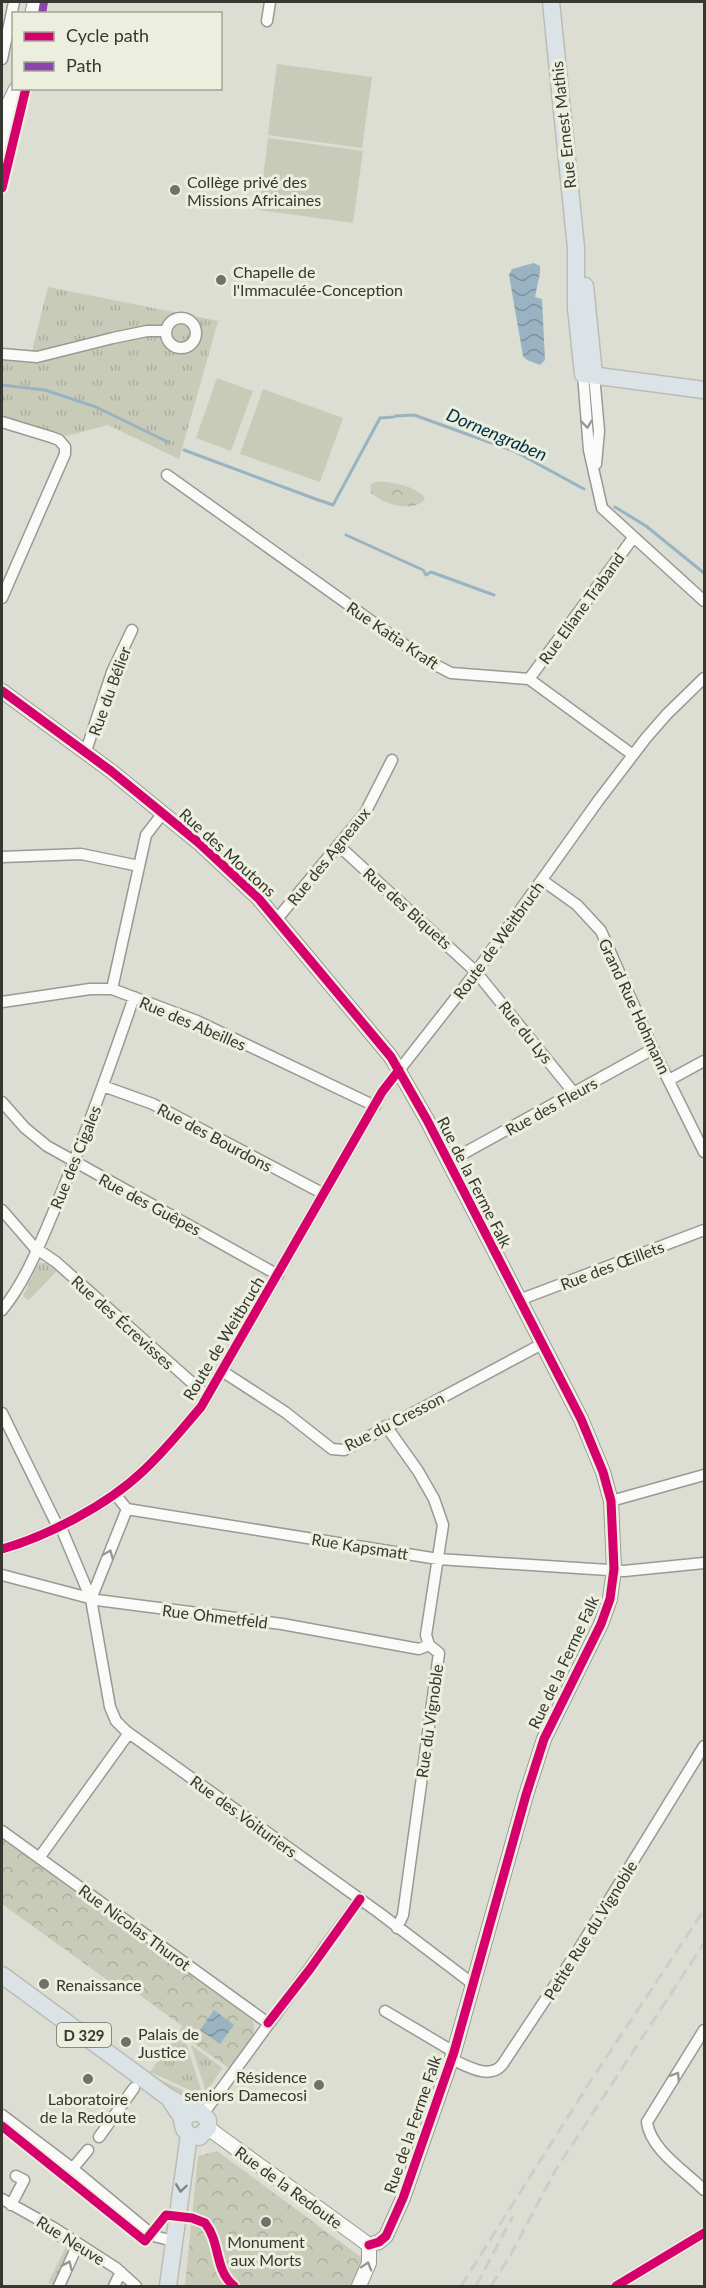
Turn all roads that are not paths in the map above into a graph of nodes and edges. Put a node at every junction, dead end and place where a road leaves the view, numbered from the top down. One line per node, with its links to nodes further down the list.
1 (14, 2): 5 (street)
2 (270, 2): 4 (street)
3 (551, 2): 12 (main road, Rue Ernest Mathis)
4 (267, 21)
5 (2, 59)
6 (16, 90): 8 (street)
7 (16, 90): 9 (street)
8 (2, 133)
9 (2, 171)
10 (166, 331): 11 (street)
11 (2, 354)
12 (588, 370): 13 (main road); 14 (main road); 17 (street)
13 (705, 385)
14 (705, 390)
15 (2, 422): 18 (street)
16 (167, 475): 22 (street, Rue Katia Kraft)
17 (633, 538): 19 (street); 22 (street, Rue Eliane Traband)
18 (2, 598)
19 (705, 601)
20 (132, 630): 24 (street, Rue du Bélier)
21 (705, 678): 25 (street, Route de Weitbruch)
22 (529, 679): 25 (street)
23 (2, 691): 24 (street, Rue des Moutons)
24 (86, 752): 27 (street, Rue des Moutons)
25 (633, 755): 31 (street, Route de Weitbruch)
26 (392, 760): 28 (street, Rue des Agneaux)
27 (162, 813): 30 (street); 32 (street, Rue des Moutons)
28 (338, 845): 32 (street, Rue des Agneaux); 33 (street, Rue des Biquets)
29 (2, 857): 30 (street)
30 (139, 866): 34 (street)
31 (542, 880): 33 (street, Route de Weitbruch); 37 (street, Grand Rue Hohmann)
32 (277, 919): 39 (street, Rue des Moutons)
33 (476, 972): 39 (street, Route de Weitbruch); 42 (street, Rue du Lys)
34 (112, 989): 35 (street, Rue des Abeilles); 36 (street, Rue des Abeilles)
35 (134, 997): 41 (street, Rue des Cigales); 44 (street, Rue des Abeilles)
36 (2, 1002)
37 (653, 1049): 40 (street, Grand Rue Hohmann); 42 (street, Rue des Fleurs)
38 (705, 1061): 40 (street)
39 (399, 1070): 44 (street, Route de Weitbruch); 46 (street, Rue de la Ferme Falk)
40 (669, 1080): 45 (street, Grand Rue Hohmann)
41 (103, 1086): 47 (street, Rue des Cigales); 48 (street, Rue des Bourdons)
42 (574, 1093): 46 (street, Rue des Fleurs)
43 (2, 1101): 47 (street, Rue des Guêpes)
44 (375, 1106): 48 (street, Route de Weitbruch)
45 (705, 1152)
46 (447, 1162): 53 (street, Rue de la Ferme Falk)
47 (75, 1163): 51 (street, Rue des Cigales); 52 (street, Rue des Guêpes)
48 (324, 1194): 52 (street, Route de Weitbruch)
49 (2, 1210): 51 (street, Rue des Écrevisses)
50 (705, 1230): 53 (street, Rue des Œillets)
51 (37, 1249): 54 (street, Rue des Cigales); 57 (street, Rue des Écrevisses)
52 (278, 1275): 56 (street, Route de Weitbruch)
53 (519, 1300): 55 (street, Rue de la Ferme Falk)
54 (2, 1310)
55 (542, 1344): 59 (street, Rue du Cresson); 62 (street, Rue de la Ferme Falk)
56 (222, 1371): 57 (street, Route de Weitbruch); 59 (street, Rue du Cresson)
57 (207, 1396): 61 (street, Route de Weitbruch)
58 (2, 1413): 64 (street, Rue des Voituriers)
59 (386, 1426): 66 (street, Rue du Vignoble)
60 (705, 1476): 62 (street)
61 (115, 1494): 63 (street); 64 (street, Route de Weitbruch)
62 (611, 1502): 68 (street, Rue de la Ferme Falk)
63 (127, 1509): 66 (street, Rue Kapsmatt); 70 (street, one-way to 63)
64 (58, 1527): 65 (street, Route de Weitbruch); 70 (street, Rue des Voituriers)
65 (2, 1549)
66 (438, 1558): 68 (street, Rue Kapsmatt); 71 (street, Rue du Vignoble)
67 (705, 1563): 68 (street, Rue Kapsmatt)
68 (614, 1569): 79 (street, Rue de la Ferme Falk)
69 (2, 1575): 70 (street, Rue Ohmetfeld)
70 (91, 1599): 71 (street, Rue Ohmetfeld); 72 (street, Rue des Voituriers)
71 (429, 1645): 77 (street, Rue du Vignoble)
72 (129, 1733): 75 (street); 76 (street, Rue des Voituriers)
73 (705, 1746): 83 (street, Petite Rue du Vignoble)
74 (2, 1831): 75 (street, Rue Nicolas Thurot)
75 (39, 1858): 81 (street, Rue Nicolas Thurot)
76 (360, 1899): 77 (street, Rue des Voituriers); 81 (street)
77 (397, 1928): 79 (street, Rue des Voituriers)
78 (2, 1976): 86 (main road, Rue de la Redoute / D 329)
79 (473, 1984): 83 (street, Rue de la Ferme Falk)
80 (385, 2012): 83 (street, Rue de la Ferme Falk)
81 (268, 2023): 86 (street)
82 (705, 2030): 91 (street, one-way to 82)
83 (452, 2055): 96 (street, Rue de la Ferme Falk)
84 (134, 2088): 87 (street)
85 (2, 2115): 89 (street)
86 (195, 2122): 94 (main road, one-way to 94); 96 (street, Rue de la Redoute)
87 (99, 2137)
88 (88, 2150): 89 (street)
89 (73, 2168): 94 (street)
90 (16, 2176): 92 (street)
91 (705, 2190)
92 (6, 2202): 95 (street, Rue Neuve)
93 (705, 2233): 103 (street)
94 (173, 2241): 101 (main road)
95 (78, 2244): 97 (street, Rue Neuve); 98 (street, one-way to 95)
96 (369, 2245): 102 (street, one-way to 96)
97 (121, 2272): 99 (street); 100 (street, Rue Neuve)
98 (59, 2286)
99 (114, 2286)
100 (136, 2286)
101 (168, 2286)
102 (359, 2286)
103 (616, 2286)

